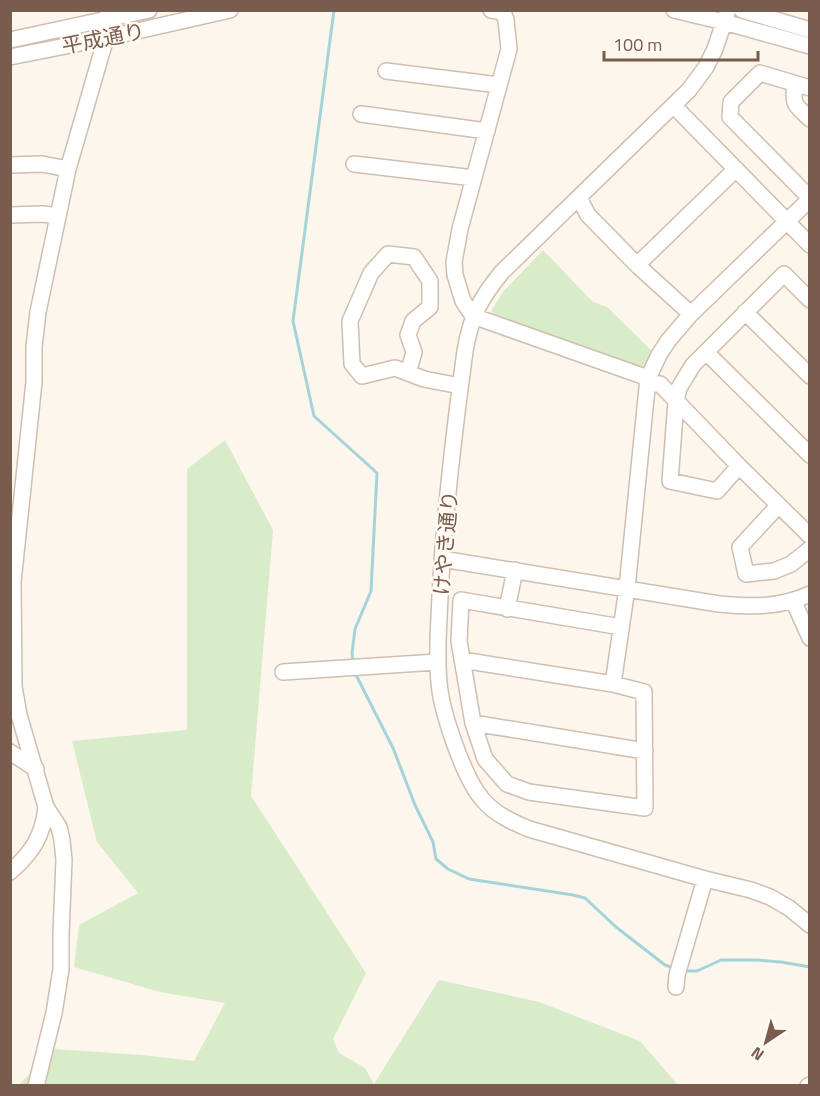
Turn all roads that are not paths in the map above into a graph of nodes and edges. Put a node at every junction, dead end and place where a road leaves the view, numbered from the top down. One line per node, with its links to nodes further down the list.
1 (149, 10): 6 (street, 平成通り)
2 (230, 10): 9 (street, 平成通り)
3 (491, 10): 14 (street)
4 (674, 10): 7 (street)
5 (742, 10): 8 (street)
6 (108, 15): 9 (street); 10 (street, 平成通り)
7 (726, 16): 11 (street); 16 (street, けやき通り)
8 (810, 30)
9 (106, 38): 12 (street, 平成通り); 22 (street)
10 (10, 40)
11 (810, 46)
12 (10, 57)
13 (386, 71): 14 (street)
14 (499, 85): 19 (street)
15 (802, 86): 18 (street); 26 (street)
16 (674, 106): 23 (street); 25 (street, けやき通り)
17 (361, 114): 19 (street)
18 (810, 120)
19 (487, 131): 24 (street)
20 (354, 164): 24 (street)
21 (10, 165): 22 (street)
22 (68, 168): 28 (street)
23 (736, 169): 29 (street); 31 (street)
24 (474, 178): 35 (street)
25 (579, 198): 31 (street); 35 (street, けやき通り)
26 (810, 198): 29 (street)
27 (10, 215): 28 (street)
28 (58, 216): 62 (street)
29 (786, 222): 30 (street); 34 (street)
30 (810, 246)
31 (637, 265): 34 (street)
32 (810, 300): 33 (street)
33 (745, 312): 36 (street); 38 (street)
34 (691, 314): 39 (street)
35 (473, 316): 39 (street); 40 (street, けやき通り)
36 (706, 352): 41 (street); 42 (street)
37 (408, 373): 37 (street); 40 (street)
38 (810, 376)
39 (648, 380): 41 (street); 49 (street)
40 (460, 386): 47 (street, けやき通り)
41 (676, 401): 43 (street); 43 (street)
42 (810, 455)
43 (740, 466): 44 (street)
44 (778, 506): 45 (street); 46 (street)
45 (810, 536)
46 (810, 549)
47 (442, 559): 48 (street); 56 (street, けやき通り)
48 (515, 570): 49 (street); 52 (street)
49 (627, 588): 51 (street); 53 (street)
50 (810, 594): 51 (street)
51 (793, 600): 54 (street)
52 (507, 609): 53 (street); 55 (street)
53 (621, 627): 58 (street)
54 (810, 638)
55 (462, 660): 58 (street); 59 (street)
56 (437, 662): 57 (street); 65 (street, けやき通り)
57 (283, 672)
58 (612, 684): 60 (street)
59 (473, 723): 60 (street); 60 (street)
60 (645, 751)
61 (10, 752): 62 (street)
62 (36, 769): 63 (street)
63 (46, 807): 64 (street); 68 (street)
64 (10, 872)
65 (705, 879): 66 (street, けやき通り); 67 (street)
66 (810, 925)
67 (676, 981)
68 (36, 1086)

